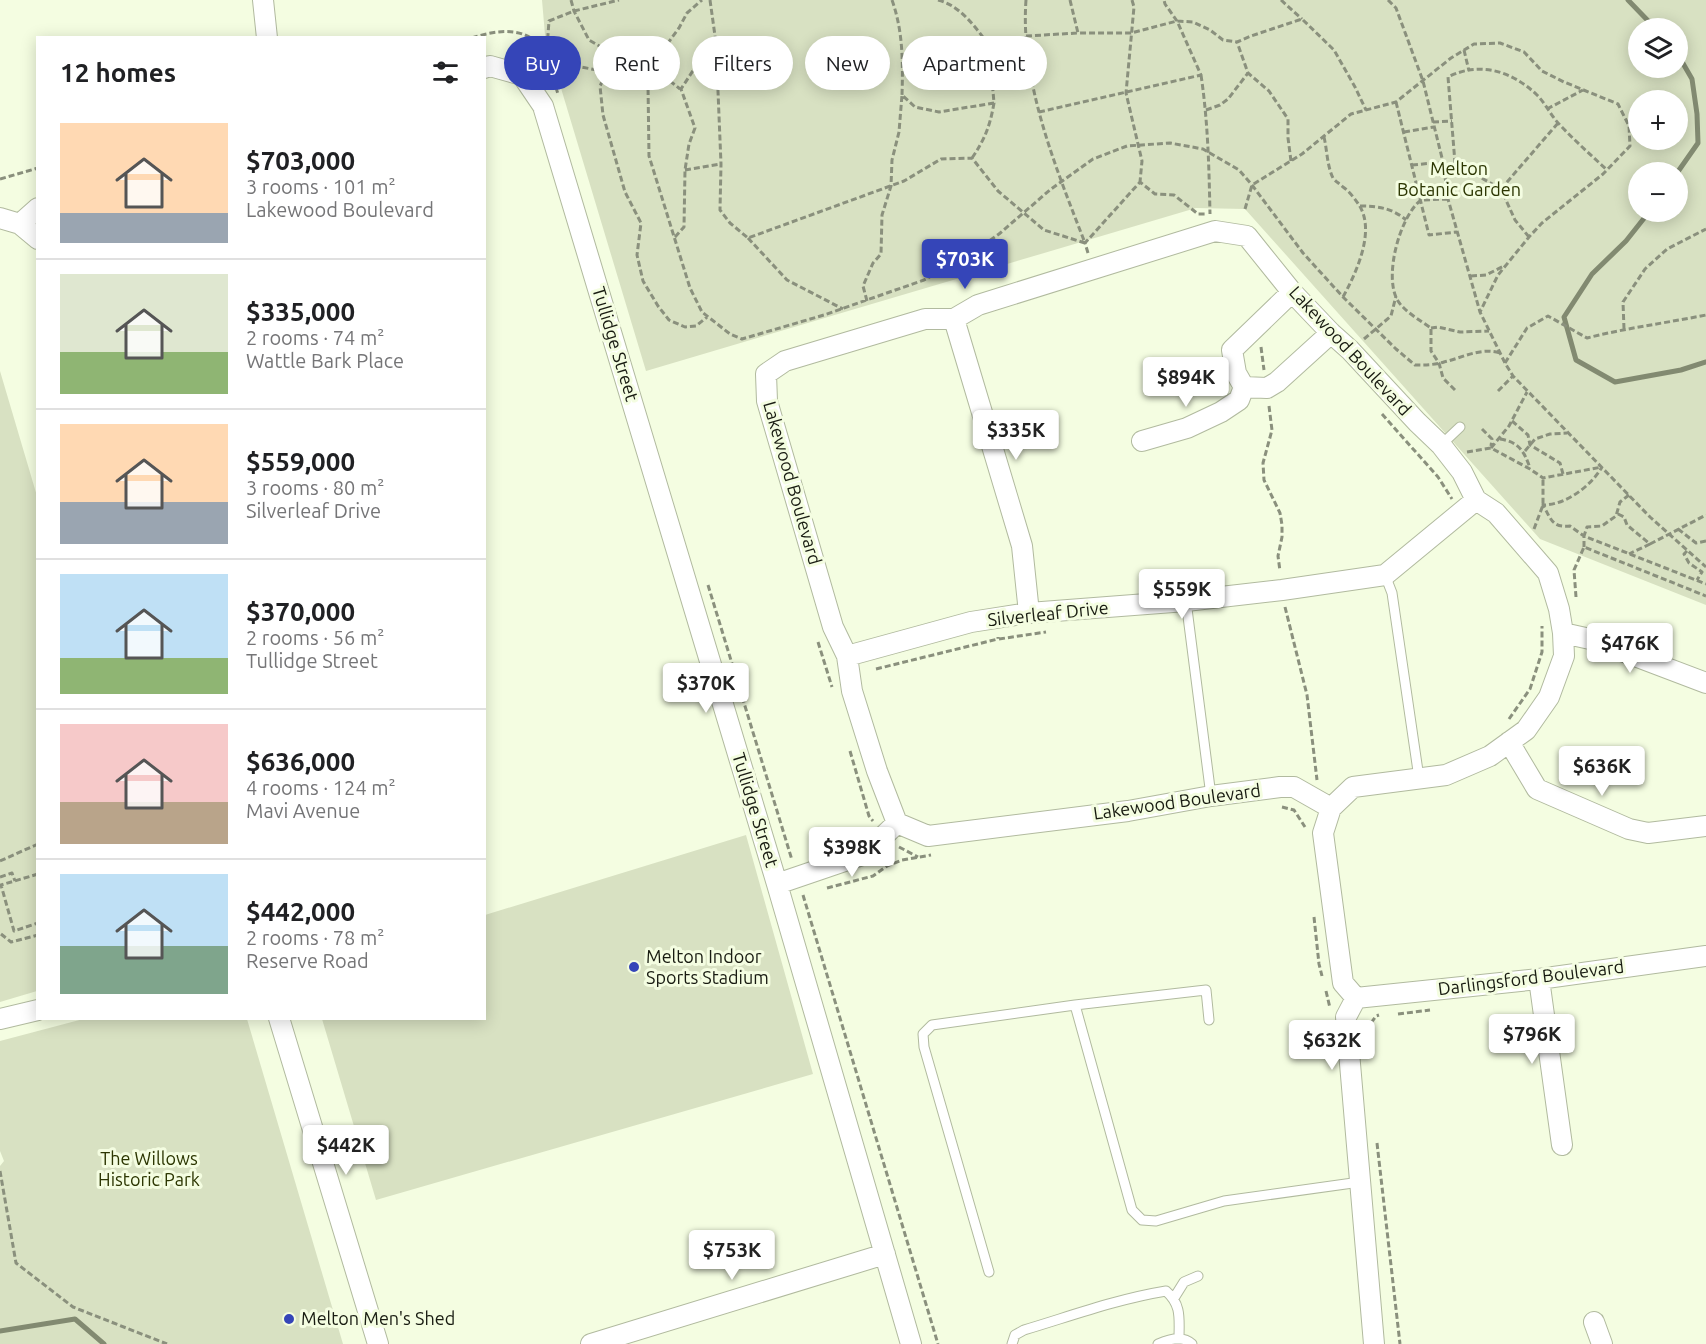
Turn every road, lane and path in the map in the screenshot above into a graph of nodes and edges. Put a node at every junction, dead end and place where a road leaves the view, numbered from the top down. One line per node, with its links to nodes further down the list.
1 (263, 0): 19 (street)
2 (572, 0): 14 (path)
3 (619, 0): 14 (path)
4 (702, 0): 21 (path)
5 (710, 0): 22 (path)
6 (892, 0): 42 (path)
7 (938, 0): 23 (path)
8 (1026, 0): 24 (path)
9 (1070, 0): 17 (path)
10 (1132, 0): 18 (path)
11 (1164, 0): 16 (path)
12 (1281, 0): 15 (path)
13 (1388, 0): 33 (path)
14 (574, 11): 20 (path); 25 (path)
15 (1302, 19): 26 (path); 47 (path)
16 (1177, 21): 18 (path); 26 (path); 32 (path)
17 (1078, 33): 18 (path); 24 (path)
18 (1131, 33): 41 (path)
19 (267, 36)
20 (548, 36)
21 (673, 36)
22 (715, 36)
23 (982, 36)
24 (1026, 36)
25 (593, 42)
26 (1237, 42): 31 (path)
27 (1464, 50): 29 (path); 33 (path); 35 (path)
28 (486, 67): 177 (street, Tullidge Street)
29 (1468, 71): 45 (path); 49 (path)
30 (692, 72): 34 (path)
31 (1248, 73): 46 (path); 57 (path)
32 (1201, 75): 41 (path); 46 (path)
33 (1423, 81): 43 (path); 51 (path)
34 (681, 89): 63 (path)
35 (1583, 89): 45 (path); 64 (path)
36 (600, 90): 98 (path)
37 (648, 90): 84 (path)
38 (718, 90): 60 (path)
39 (993, 90): 44 (path)
40 (1035, 90): 48 (path)
41 (1126, 93): 48 (path); 54 (path)
42 (902, 95): 44 (path); 70 (path)
43 (1396, 102): 47 (path); 52 (path)
44 (994, 103): 56 (path)
45 (1547, 109): 50 (path)
46 (1206, 110): 55 (path)
47 (1366, 110): 53 (path)
48 (1039, 112): 67 (path)
49 (1452, 122): 51 (path); 59 (path)
50 (1558, 123): 64 (path); 71 (path)
51 (1434, 124): 52 (path); 58 (path)
52 (1404, 132): 61 (path)
53 (1324, 136): 57 (path); 74 (path)
54 (1138, 145): 55 (path); 67 (path); 68 (path)
55 (1209, 153): 68 (path); 69 (path)
56 (972, 158): 70 (path); 77 (path)
57 (1291, 161): 69 (path)
58 (1443, 162): 61 (path); 65 (path)
59 (1455, 163): 65 (path); 71 (path)
60 (721, 164): 63 (path); 86 (path)
61 (1412, 165): 73 (path)
62 (36, 169): 66 (path)
63 (685, 170): 84 (path)
64 (1607, 170): 85 (path)
65 (1445, 176): 72 (path)
66 (0, 179)
67 (1061, 182): 77 (path); 87 (path)
68 (1140, 182): 87 (path)
69 (1252, 185): 75 (path); 93 (path)
70 (891, 186): 86 (path); 94 (path)
71 (1502, 189): 85 (path)
72 (1448, 199): 73 (path); 82 (path)
73 (1421, 200): 79 (path); 82 (path)
74 (1360, 206): 79 (path); 93 (path)
75 (1245, 209)
76 (36, 210): 80 (street)
77 (1023, 213): 87 (path); 94 (path)
78 (0, 218): 80 (street)
79 (1406, 220): 92 (path)
80 (20, 224): 83 (street)
81 (1706, 229): 101 (path)
82 (1457, 232): 90 (path)
83 (36, 237)
84 (675, 237): 98 (path)
85 (1529, 237): 88 (path)
86 (748, 238): 95 (path)
87 (1085, 243): 89 (path)
88 (1506, 265): 90 (path); 96 (path)
89 (1093, 269): 91 (street, Lakewood Boulevard); 99 (street, Lakewood Boulevard)
90 (1470, 276): 96 (path)
91 (1293, 291): 104 (street, Lakewood Boulevard); 111 (street)
92 (1396, 296): 100 (path); 102 (path)
93 (1343, 297): 102 (path)
94 (867, 301): 95 (path)
95 (843, 309): 98 (path)
96 (1480, 312): 103 (path)
97 (1706, 315): 101 (path)
98 (707, 317)
99 (954, 319): 152 (street); 157 (street, Lakewood Boulevard)
100 (1431, 328): 103 (path); 108 (path)
101 (1624, 329): 109 (path)
102 (1376, 330): 106 (path); 108 (path)
103 (1489, 331): 107 (path)
104 (1331, 333): 106 (street, Lakewood Boulevard); 112 (street)
105 (1261, 339): 112 (path)
106 (1350, 350): 126 (street, Lakewood Boulevard)
107 (1500, 353): 108 (path); 109 (path)
108 (1439, 363): 113 (path)
109 (1505, 363): 110 (path)
110 (1513, 376): 114 (path); 115 (path)
111 (1244, 387): 112 (street); 122 (street)
112 (1267, 388)
113 (1455, 390)
114 (1498, 391)
115 (1528, 391): 117 (path); 120 (path)
116 (1382, 414): 133 (path)
117 (1512, 421): 121 (path); 123 (path)
118 (1460, 427): 126 (lane)
119 (1482, 429): 124 (path)
120 (1568, 432): 123 (path); 127 (path)
121 (1500, 439): 124 (path); 125 (path)
122 (1142, 441)
123 (1530, 445): 125 (path); 129 (path)
124 (1491, 448): 126 (path); 128 (path)
125 (1525, 451): 128 (path)
126 (1446, 452): 133 (street, Lakewood Boulevard)
127 (1602, 467): 129 (path); 131 (path); 132 (path)
128 (1530, 469): 130 (path)
129 (1563, 474): 130 (path)
130 (1543, 478): 132 (path)
131 (1629, 495): 134 (path); 137 (path)
132 (1543, 505): 138 (path); 140 (path)
133 (1469, 506): 140 (street, Lakewood Boulevard); 146 (street)
134 (1617, 513): 138 (path); 141 (path)
135 (1706, 515): 136 (path)
136 (1678, 529): 137 (path); 139 (path)
137 (1669, 534): 141 (path); 143 (path)
138 (1584, 536): 142 (path); 144 (path)
139 (1706, 541)
140 (1523, 543): 155 (street, Lakewood Boulevard)
141 (1650, 544): 144 (path)
142 (1584, 547): 149 (path); 151 (path)
143 (1687, 551): 145 (path); 147 (path)
144 (1629, 554): 147 (path)
145 (1706, 567)
146 (1385, 575): 150 (street, Silverleaf Drive); 163 (lane)
147 (1697, 581): 148 (path)
148 (1706, 584)
149 (1706, 596)
150 (1186, 601): 152 (street, Silverleaf Drive); 164 (lane)
151 (1577, 604)
152 (1029, 613): 153 (street, Silverleaf Drive)
153 (995, 618): 157 (street, Silverleaf Drive); 157 (path)
154 (1542, 622): 161 (path)
155 (1563, 633): 159 (street); 161 (street, Lakewood Boulevard)
156 (817, 636): 158 (path)
157 (849, 666): 158 (path); 168 (street, Lakewood Boulevard)
158 (830, 680): 160 (path)
159 (1706, 683)
160 (833, 692)
161 (1509, 742): 163 (street, Lakewood Boulevard); 167 (street)
162 (849, 748): 168 (path)
163 (1419, 778): 166 (street, Lakewood Boulevard)
164 (1211, 796): 166 (street, Lakewood Boulevard); 168 (street, Lakewood Boulevard)
165 (1271, 808): 169 (path)
166 (1331, 808): 188 (street)
167 (1706, 826)
168 (891, 829): 172 (path); 177 (street)
169 (1306, 837)
170 (36, 845): 173 (path)
171 (941, 854): 172 (path)
172 (918, 857): 178 (path)
173 (0, 861)
174 (36, 875): 176 (path)
175 (0, 877): 176 (path)
176 (15, 881): 182 (path)
177 (777, 884): 202 (street, Tullidge Street)
178 (823, 889)
179 (813, 892): 180 (path)
180 (803, 895)
181 (1313, 906): 188 (path)
182 (36, 924)
183 (2, 934): 184 (path)
184 (36, 936)
185 (1706, 956): 186 (street, Darlingsford Boulevard)
186 (1539, 979): 188 (street, Darlingsford Boulevard); 199 (street)
187 (1075, 1005): 195 (lane); 201 (lane); 203 (lane)
188 (1352, 1006): 196 (path); 201 (street)
189 (1439, 1009): 191 (path)
190 (36, 1010): 193 (street)
191 (1396, 1014)
192 (1386, 1015): 196 (path)
193 (0, 1019)
194 (280, 1020): 209 (street)
195 (1209, 1020)
196 (1371, 1023): 197 (path)
197 (1363, 1035)
198 (1376, 1138): 216 (path)
199 (1562, 1145)
200 (0, 1171): 208 (path)
201 (1360, 1182): 215 (street)
202 (885, 1254): 210 (street); 211 (street, Tullidge Street)
203 (988, 1272)
204 (1198, 1276): 205 (lane)
205 (1174, 1298): 207 (lane); 212 (lane)
206 (1594, 1322): 217 (street)
207 (1179, 1339): 213 (lane); 214 (lane)
208 (166, 1344)
209 (378, 1344)
210 (591, 1344)
211 (911, 1344)
212 (1012, 1344)
213 (1158, 1344)
214 (1192, 1344)
215 (1374, 1344)
216 (1400, 1344)
217 (1602, 1344)

